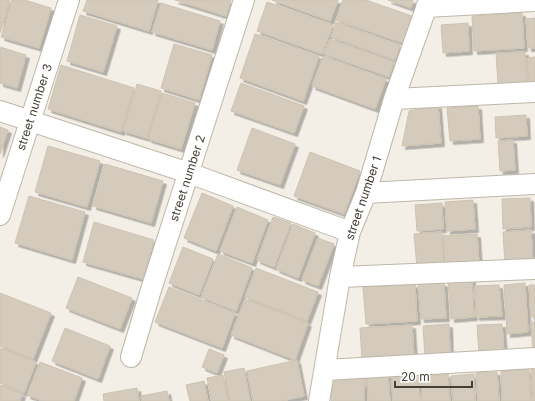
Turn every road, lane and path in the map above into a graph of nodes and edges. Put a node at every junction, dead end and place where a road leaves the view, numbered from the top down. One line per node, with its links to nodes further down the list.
1 (69, 0): 8 (street, street number 3)
2 (244, 0): 9 (street, street number 2)
3 (535, 1): 4 (street)
4 (428, 4): 6 (street, street number 1)
5 (535, 92): 6 (street)
6 (394, 99): 11 (street, street number 1)
7 (0, 111): 8 (street)
8 (30, 122): 9 (street); 12 (street, street number 3)
9 (188, 173): 13 (street); 16 (street, street number 2)
10 (535, 184): 11 (street)
11 (366, 193): 13 (street, street number 1)
12 (0, 215)
13 (350, 232): 15 (street, street number 1)
14 (535, 269): 15 (street)
15 (340, 277): 18 (street, street number 1)
16 (132, 357)
17 (535, 358): 18 (street)
18 (324, 370): 19 (street, street number 1)
19 (319, 401)

